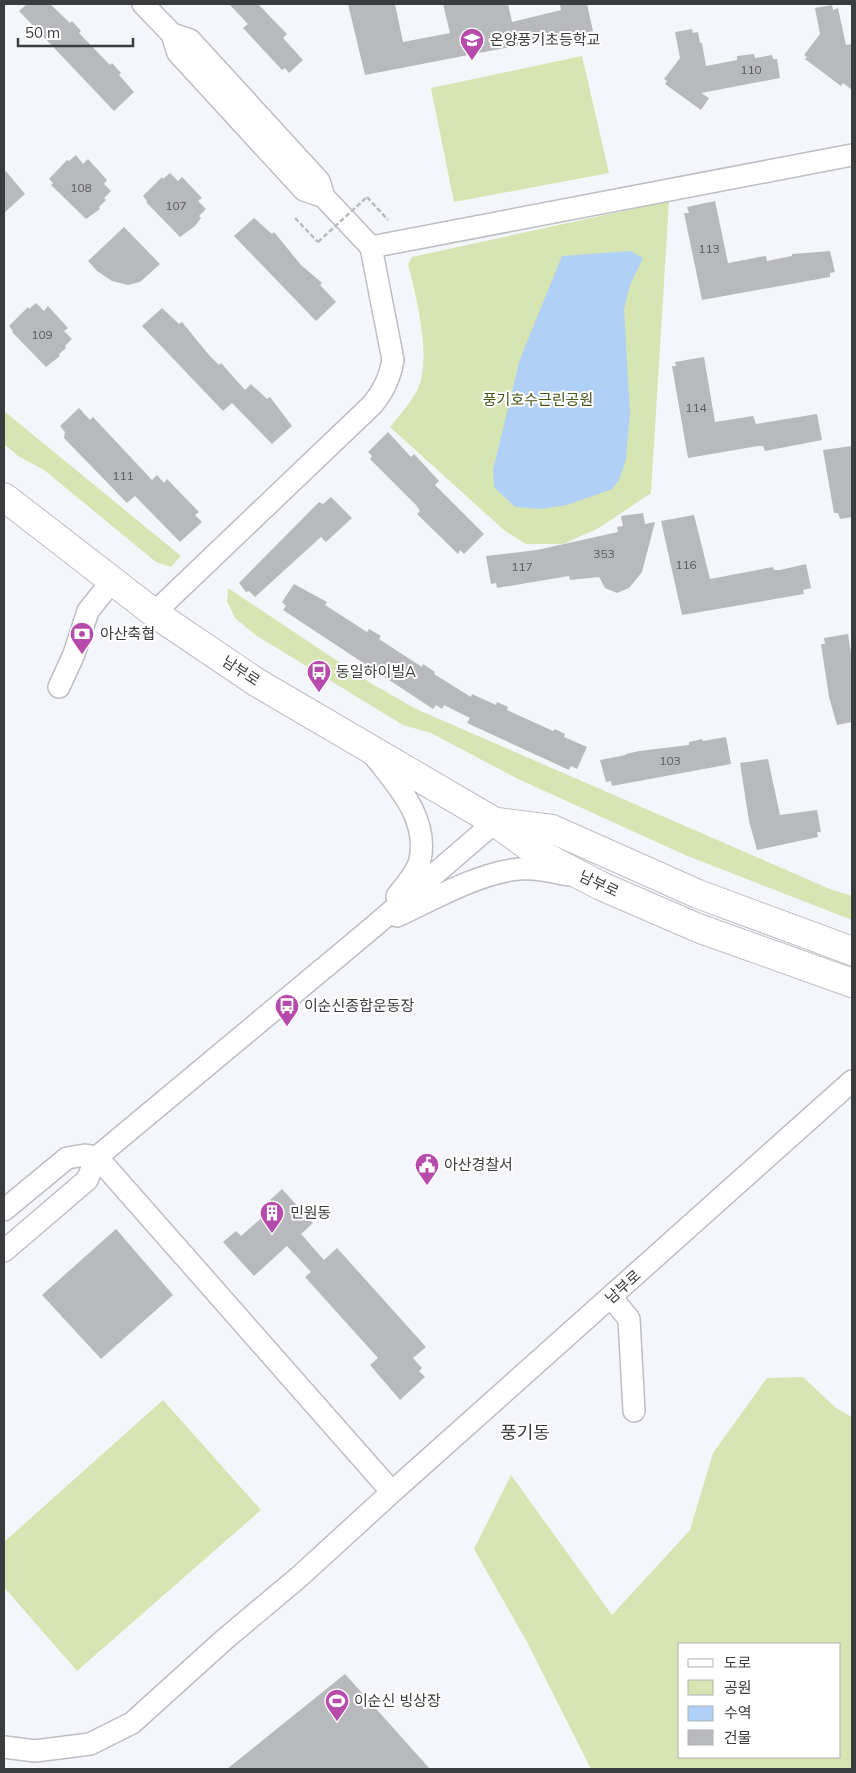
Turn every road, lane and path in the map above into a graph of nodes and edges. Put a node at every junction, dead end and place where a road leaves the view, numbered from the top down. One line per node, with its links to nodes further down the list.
1 (143, 4): 5 (street)
2 (852, 155): 5 (street)
3 (295, 218): 4 (path, bridge)
4 (388, 220)
5 (371, 247): 8 (street)
6 (4, 497): 7 (main road, 남부로)
7 (112, 581): 8 (main road, 남부로); 9 (street)
8 (154, 613): 10 (main road, 남부로)
9 (59, 688)
10 (369, 749): 11 (main road, 남부로); 13 (street)
11 (495, 822): 12 (main road, 남부로); 13 (street); 14 (main road, 남부로)
12 (587, 878): 13 (street); 15 (main road, 남부로)
13 (372, 928): 17 (street)
14 (852, 951)
15 (852, 982)
16 (852, 1080): 20 (street, 남부로)
17 (97, 1156): 18 (street); 19 (street); 22 (street)
18 (4, 1210)
19 (4, 1251)
20 (611, 1297): 21 (street); 22 (street, 남부로)
21 (634, 1411)
22 (392, 1492): 23 (street, 남부로)
23 (4, 1747)

